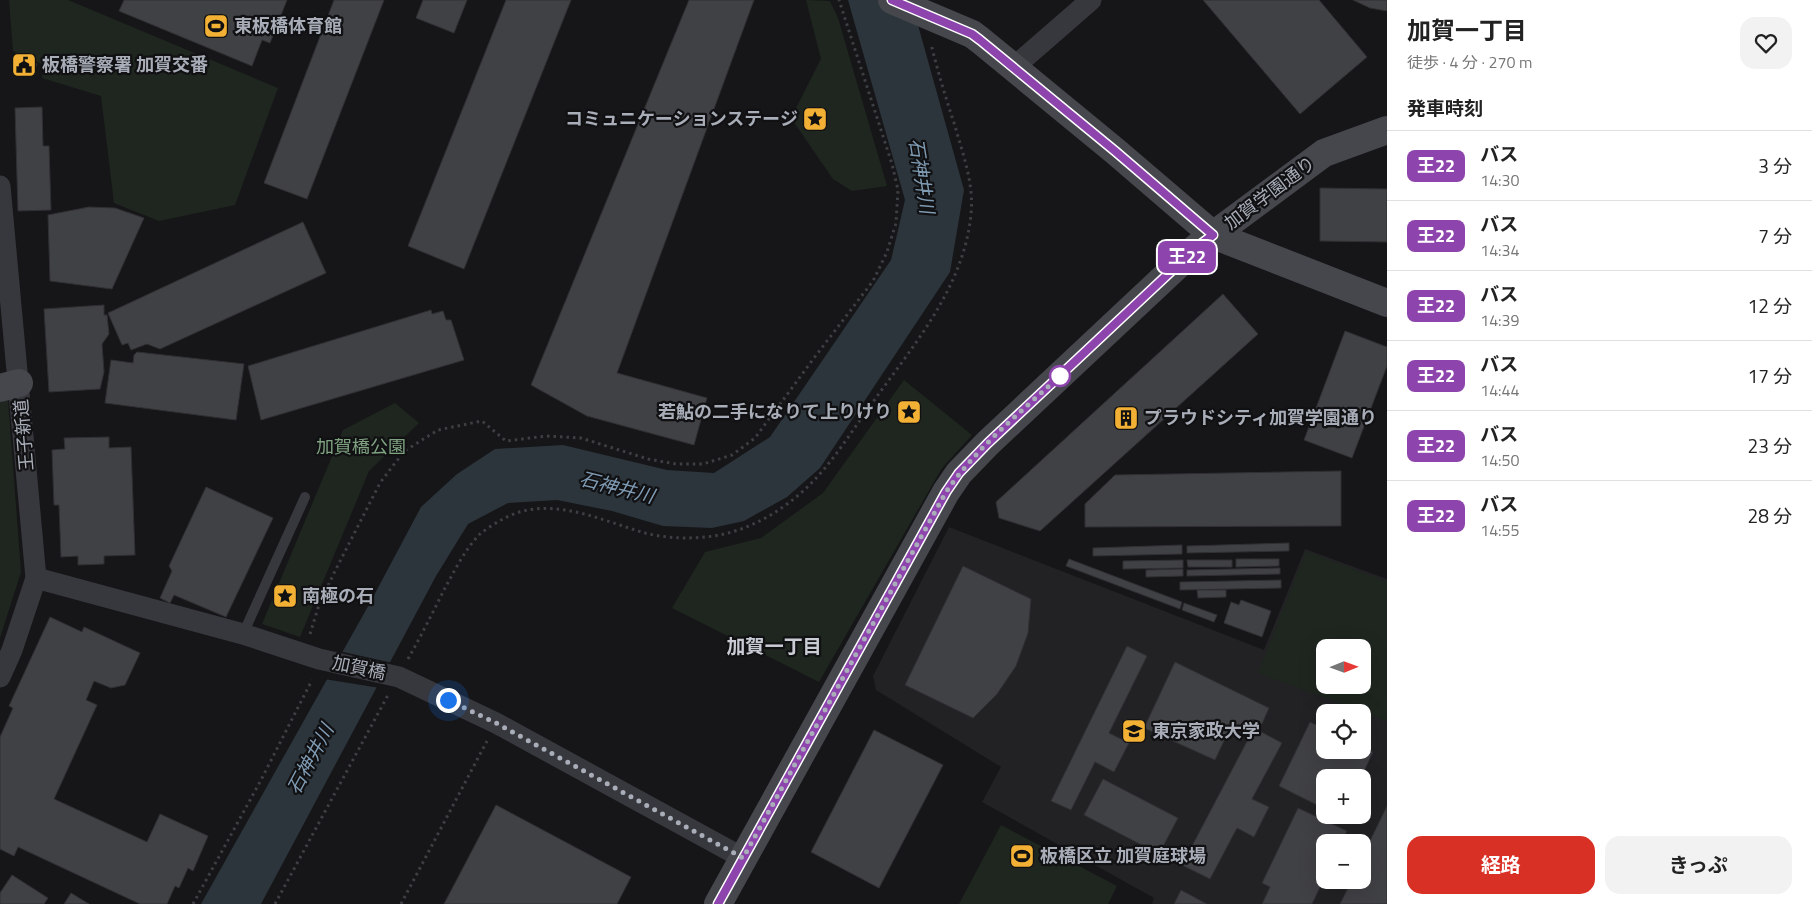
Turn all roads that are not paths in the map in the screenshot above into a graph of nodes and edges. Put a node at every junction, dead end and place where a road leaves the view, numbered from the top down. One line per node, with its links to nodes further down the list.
1 (892, 0): 3 (street)
2 (1091, 0): 3 (street)
3 (1014, 67): 6 (street)
4 (1387, 130): 6 (street, 加賀学園通り)
5 (0, 186): 7 (street, 王子新道)
6 (1213, 235): 8 (street); 14 (street, 加賀学園通り)
7 (5, 278): 9 (street, 王子新道)
8 (1387, 302)
9 (10, 386): 11 (street, 王子新道)
10 (304, 497): 12 (lane)
11 (36, 578): 12 (street, 加賀橋); 13 (street, 王子新道)
12 (243, 634): 14 (street, 加賀橋)
13 (0, 677)
14 (743, 858): 15 (street, 加賀学園通り)
15 (718, 904)

